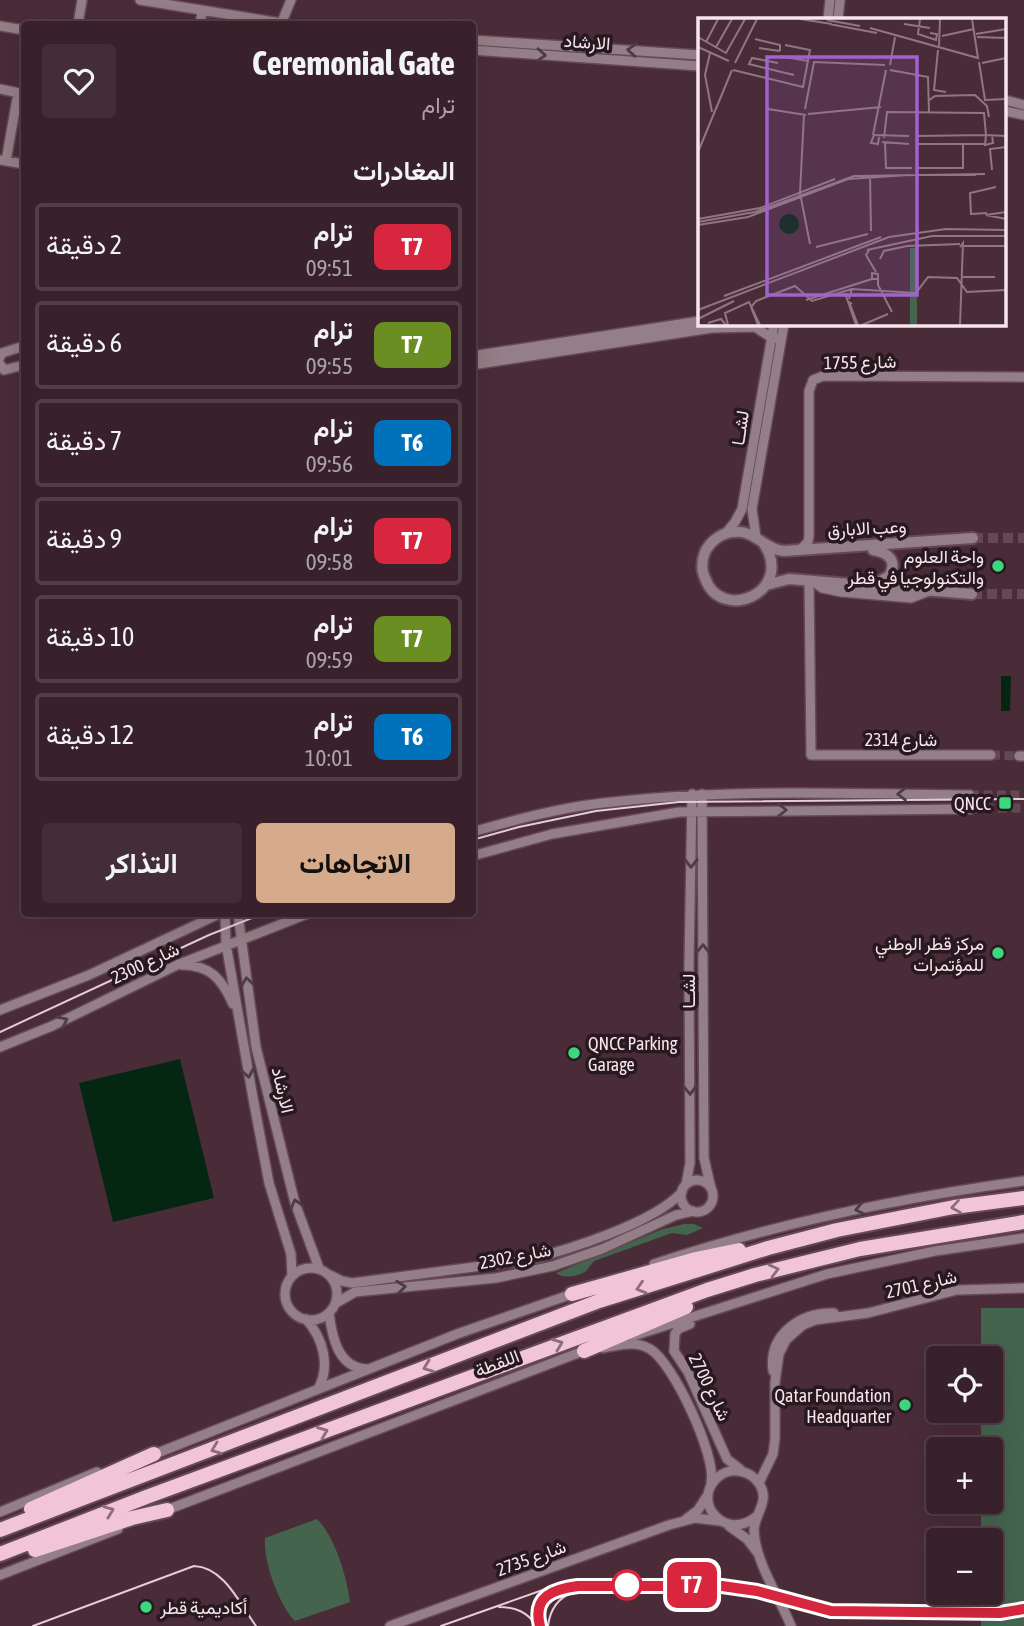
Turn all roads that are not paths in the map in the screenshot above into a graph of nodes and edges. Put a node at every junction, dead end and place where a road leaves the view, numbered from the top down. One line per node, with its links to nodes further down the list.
1 (82, 0): 9 (street)
2 (140, 0): 6 (street)
3 (291, 0): 12 (street)
4 (830, 0): 7 (street)
5 (840, 0): 8 (street)
6 (202, 10): 10 (street); 11 (street)
7 (828, 18)
8 (838, 18)
9 (78, 21)
10 (200, 21)
11 (264, 21)
12 (282, 21)
13 (0, 26): 14 (street)
14 (21, 30)
15 (476, 40): 17 (street, الارشاد, one-way to 15)
16 (476, 50): 18 (street, الارشاد, one-way to 18)
17 (698, 55)
18 (698, 66)
19 (0, 89): 20 (street)
20 (21, 93): 25 (street)
21 (1006, 100): 22 (street)
22 (1024, 105)
23 (1006, 111): 24 (street)
24 (1024, 115)
25 (3, 160): 26 (street)
26 (21, 163)
27 (698, 320): 32 (street)
28 (774, 326): 30 (street, لشــا)
29 (783, 326): 30 (street, لشــا)
30 (776, 338): 34 (street); 38 (street, لشــا); 41 (street, لشــا)
31 (21, 347): 33 (street)
32 (476, 355)
33 (0, 357)
34 (476, 364)
35 (0, 365): 36 (street)
36 (21, 366)
37 (1024, 377): 39 (street, شارع 1755)
38 (726, 533): 41 (street); 47 (street)
39 (810, 536): 42 (street); 44 (street)
40 (973, 538): 43 (street, وعب الابارق)
41 (760, 541): 44 (street, وعب الابارق); 47 (street)
42 (821, 548): 43 (street, وعب الابارق); 44 (street, وعب الابارق)
43 (845, 548): 46 (street)
44 (798, 551)
45 (815, 583): 46 (street); 47 (street); 48 (street); 50 (street, شارع 2314)
46 (846, 584): 48 (street)
47 (766, 585)
48 (929, 592): 49 (street)
49 (972, 594)
50 (991, 755)
51 (697, 794): 52 (street, one-way to 51); 53 (street); 55 (street, لشــا); 56 (street, لشــا)
52 (970, 794)
53 (601, 803): 57 (street); 58 (street)
54 (971, 809): 56 (street, one-way to 54)
55 (692, 811): 56 (street); 57 (street); 71 (street, لشــا, one-way to 71)
56 (703, 811): 72 (street, لشــا, one-way to 56)
57 (610, 823): 59 (street)
58 (476, 831)
59 (476, 855)
60 (213, 917): 67 (street, شارع 2300)
61 (225, 917): 65 (street, الارشاد)
62 (238, 917): 64 (street, الارشاد)
63 (299, 917): 64 (street, شارع 2300)
64 (241, 938): 65 (street, شارع 2300); 78 (street, الارشاد, one-way to 64)
65 (226, 944): 66 (street, شارع 2300); 68 (street, الارشاد)
66 (177, 965): 68 (street, الارشاد); 69 (street, شارع 2300, one-way to 66)
67 (0, 1010)
68 (238, 1016): 80 (street, الارشاد, one-way to 80)
69 (0, 1047)
70 (1024, 1181): 83 (street, one-way to 83)
71 (684, 1188): 72 (street); 74 (street); 79 (street, شارع 2302)
72 (710, 1188): 74 (street)
73 (1024, 1198): 77 (main road, اللقطة, one-way to 77)
74 (693, 1211): 84 (street, شارع 2302, one-way to 74)
75 (1024, 1222): 81 (main road, اللقطة, one-way to 75)
76 (1024, 1238): 85 (street, اللقطة)
77 (768, 1248): 83 (main road); 101 (main road, اللقطة, one-way to 101)
78 (319, 1268): 79 (street); 80 (street)
79 (330, 1275): 84 (street)
80 (292, 1276): 87 (street)
81 (734, 1282): 88 (main road); 102 (main road, اللقطة, one-way to 81)
82 (1024, 1288): 92 (street, شارع 2701)
83 (572, 1294): 89 (street)
84 (336, 1303): 86 (street)
85 (737, 1303): 88 (street, اللقطة); 93 (street, شارع 2700)
86 (329, 1313): 87 (street); 89 (street)
87 (306, 1319): 90 (street)
88 (584, 1351): 95 (street, شارع 2700); 96 (street, اللقطة)
89 (372, 1368): 90 (street)
90 (318, 1389): 91 (street)
91 (154, 1454): 97 (street); 101 (main road)
92 (770, 1461): 93 (street); 94 (street, شارع 2701)
93 (746, 1472): 94 (street); 95 (street)
94 (759, 1483): 98 (street)
95 (709, 1491): 99 (street, شارع 2735); 100 (street)
96 (167, 1510): 103 (main road); 105 (street, اللقطة)
97 (0, 1513)
98 (757, 1516): 100 (street); 104 (street)
99 (682, 1520): 100 (street, شارع 2735); 106 (street, شارع 2735)
100 (723, 1522): 104 (street)
101 (0, 1529)
102 (0, 1554)
103 (0, 1560)
104 (762, 1560): 107 (street)
105 (0, 1575)
106 (390, 1626)
107 (791, 1626)

